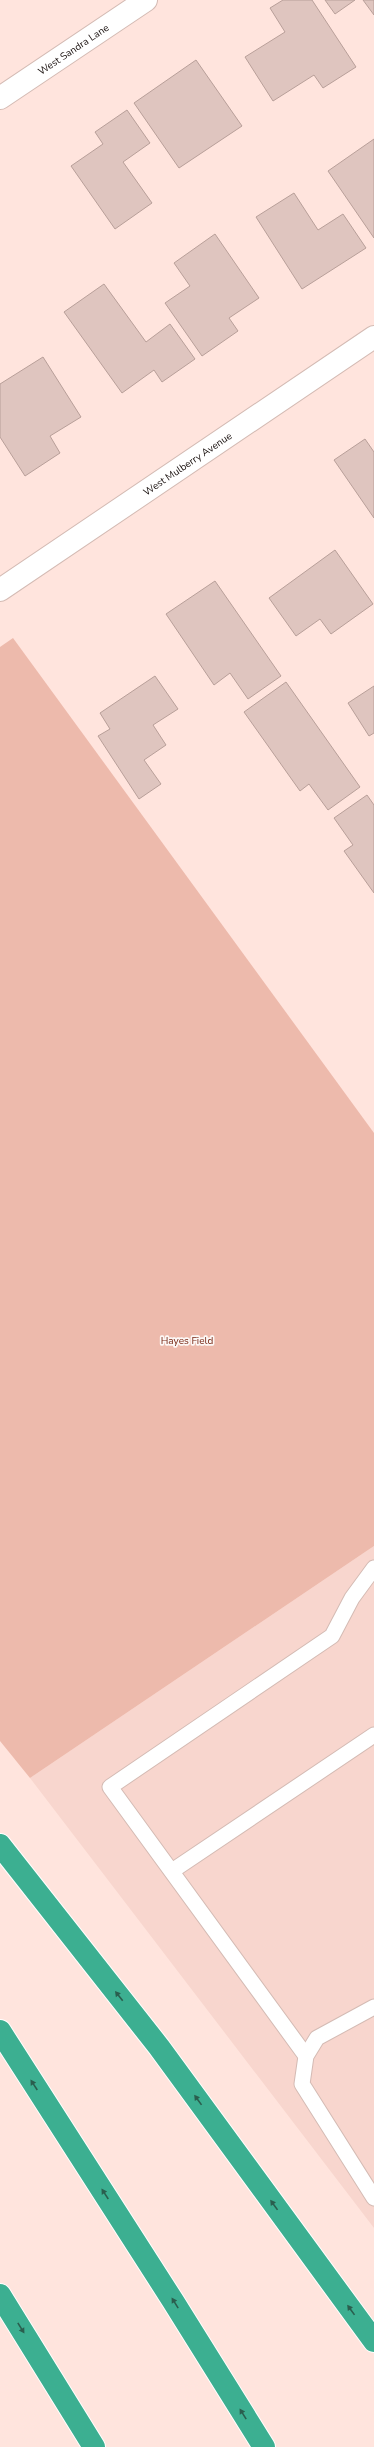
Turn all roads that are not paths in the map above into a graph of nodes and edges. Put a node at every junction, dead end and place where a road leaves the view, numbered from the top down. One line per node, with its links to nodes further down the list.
1 (146, 0): 2 (street, West Sandra Lane)
2 (0, 98)
3 (374, 337): 4 (street, West Mulberry Avenue)
4 (0, 590)
5 (374, 1569): 8 (lane)
6 (374, 1735): 8 (lane)
7 (0, 1845): 14 (highway, one-way to 7)
8 (172, 1871): 11 (lane)
9 (374, 2007): 11 (lane)
10 (0, 2031): 16 (highway, one-way to 10)
11 (306, 2056): 12 (lane)
12 (374, 2198)
13 (0, 2295): 15 (highway, one-way to 15)
14 (374, 2341)
15 (94, 2447)
16 (264, 2447)

